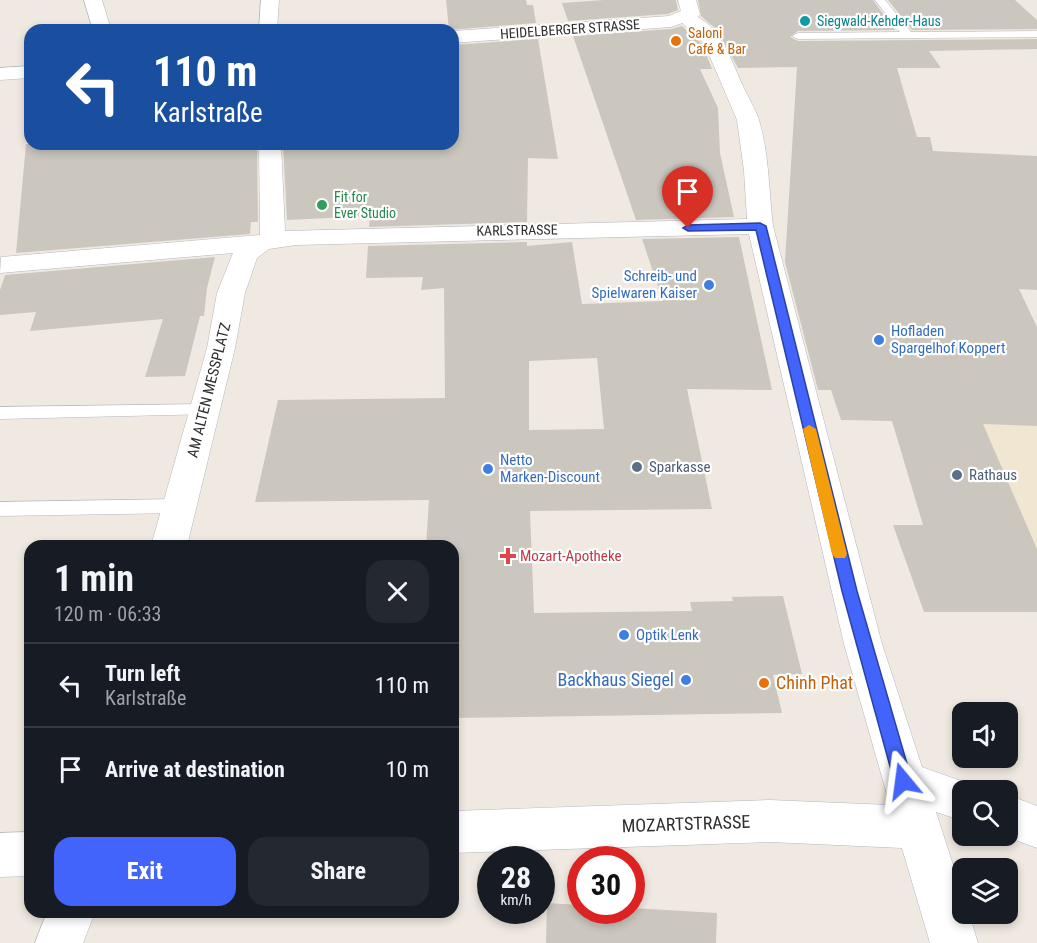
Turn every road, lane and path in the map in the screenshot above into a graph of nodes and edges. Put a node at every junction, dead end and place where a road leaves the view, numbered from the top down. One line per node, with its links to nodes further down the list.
1 (93, 0): 5 (street)
2 (270, 0): 6 (street)
3 (879, 0): 8 (lane)
4 (686, 9): 10 (street, HEIDELBERGER STRASSE); 14 (street)
5 (100, 24)
6 (268, 24)
7 (1037, 34): 8 (lane)
8 (908, 35): 9 (lane)
9 (798, 36)
10 (459, 37)
11 (24, 72): 12 (street)
12 (0, 74)
13 (270, 150): 15 (street)
14 (760, 226): 15 (street, KARLSTRASSE); 22 (street)
15 (270, 237): 16 (street, KARLSTRASSE); 17 (street, AM ALTEN MESSPLATZ)
16 (1, 265)
17 (206, 410): 18 (lane); 19 (street, AM ALTEN MESSPLATZ)
18 (0, 412)
19 (179, 506): 20 (lane); 21 (street, AM ALTEN MESSPLATZ)
20 (0, 508)
21 (171, 540)
22 (903, 781): 23 (street); 25 (street)
23 (952, 797)
24 (1018, 820): 26 (street)
25 (919, 827): 27 (street, MOZARTSTRASSE); 32 (street)
26 (1037, 827)
27 (459, 832)
28 (24, 854): 29 (street)
29 (0, 855)
30 (68, 918): 31 (street)
31 (59, 943)
32 (954, 943)

